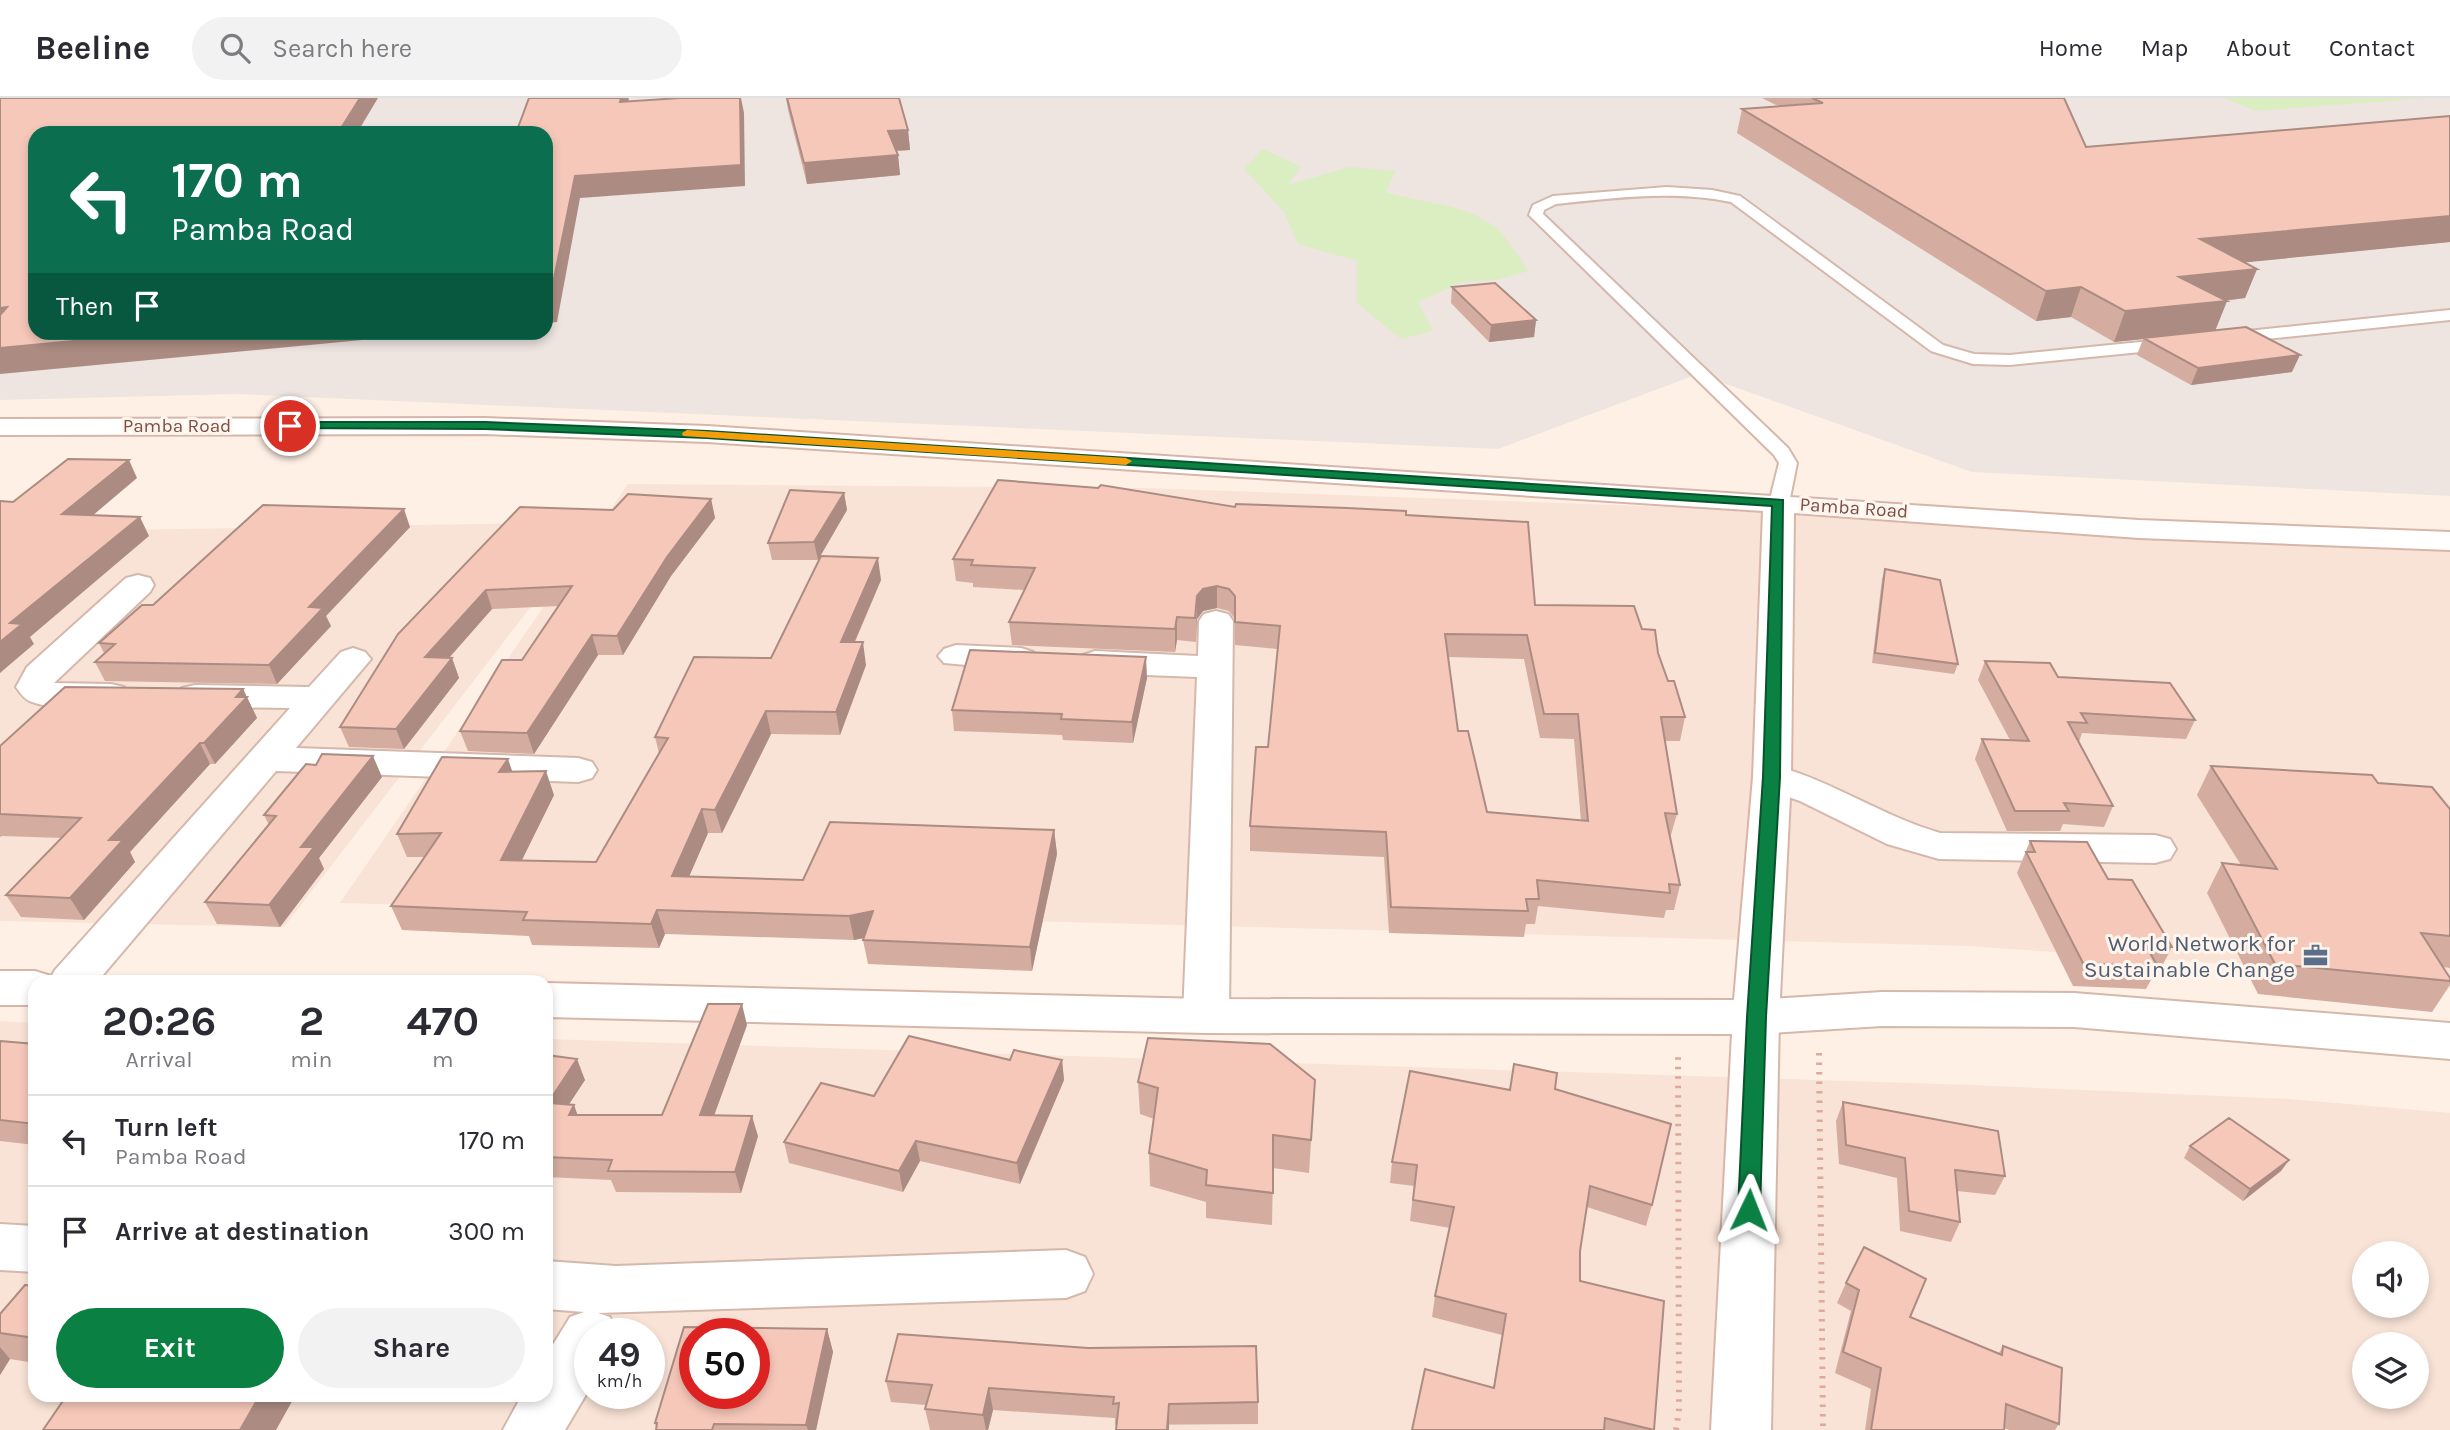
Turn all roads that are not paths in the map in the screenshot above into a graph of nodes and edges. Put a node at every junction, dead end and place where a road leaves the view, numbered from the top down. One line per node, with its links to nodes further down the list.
1 (2450, 315): 2 (lane)
2 (2216, 339)
3 (2189, 342): 5 (lane)
4 (0, 426): 5 (street, Pamba Road)
5 (1779, 503): 6 (street, Pamba Road); 15 (street)
6 (2450, 541)
7 (138, 585): 12 (street)
8 (1216, 621): 11 (street)
9 (956, 656): 11 (street)
10 (353, 659): 12 (street)
11 (1214, 667): 21 (street)
12 (320, 698): 13 (street)
13 (266, 760): 14 (street); 17 (street)
14 (578, 770)
15 (1772, 777): 16 (street); 22 (street)
16 (2155, 849)
17 (77, 975)
18 (0, 988): 19 (street)
19 (28, 988)
20 (553, 1000): 21 (street)
21 (1206, 1016): 22 (street)
22 (1756, 1017): 23 (street); 34 (street)
23 (2450, 1041)
24 (0, 1247): 25 (street)
25 (28, 1249)
26 (1066, 1274): 29 (street)
27 (553, 1290): 28 (street)
28 (596, 1318)
29 (619, 1318)
30 (574, 1362): 31 (street)
31 (553, 1397)
32 (550, 1402): 33 (street)
33 (533, 1430)
34 (1741, 1430)

